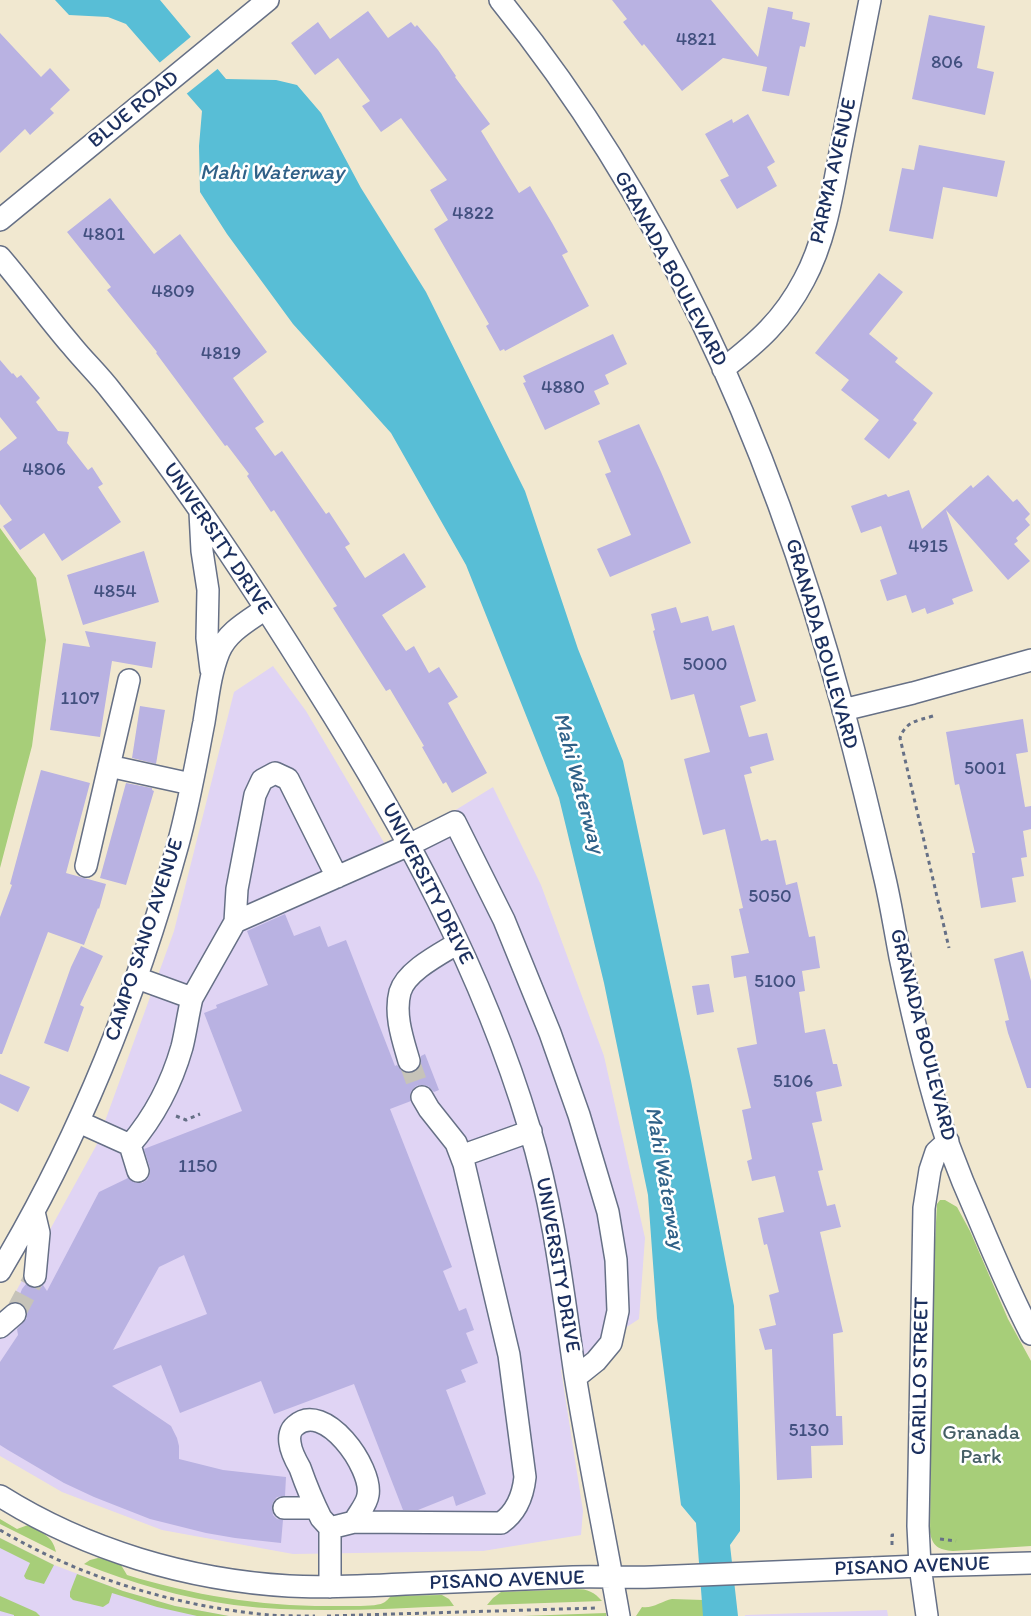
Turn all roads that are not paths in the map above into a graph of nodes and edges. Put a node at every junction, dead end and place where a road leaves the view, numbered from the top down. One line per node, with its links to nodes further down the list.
1 (268, 0): 4 (street, BLUE ROAD)
2 (500, 0): 6 (street, GRANADA BOULEVARD)
3 (870, 0): 6 (street, PARMA AVENUE)
4 (0, 220)
5 (0, 257): 7 (street, UNIVERSITY DRIVE)
6 (723, 369): 12 (street, GRANADA BOULEVARD)
7 (200, 512): 8 (street, UNIVERSITY DRIVE); 10 (street)
8 (265, 608): 10 (street, CAMPO SANO AVENUE); 15 (street, UNIVERSITY DRIVE)
9 (1030, 659): 12 (street)
10 (211, 675): 14 (street, CAMPO SANO AVENUE)
11 (129, 680): 13 (street)
12 (843, 710): 26 (street, GRANADA BOULEVARD)
13 (109, 766): 14 (street); 16 (street)
14 (191, 784): 20 (street, CAMPO SANO AVENUE)
15 (409, 845): 17 (street); 19 (street, UNIVERSITY DRIVE); 34 (street)
16 (86, 866)
17 (337, 877): 18 (street); 18 (street)
18 (234, 922): 21 (street)
19 (458, 943): 22 (street); 25 (street, UNIVERSITY DRIVE)
20 (137, 978): 21 (street); 24 (street, CAMPO SANO AVENUE)
21 (192, 998): 27 (street)
22 (409, 1061)
23 (422, 1097): 28 (street)
24 (79, 1122): 27 (street); 30 (street, CAMPO SANO AVENUE)
25 (531, 1131): 28 (street); 34 (street, UNIVERSITY DRIVE)
26 (948, 1141): 33 (street, GRANADA BOULEVARD); 41 (street, CARILLO STREET)
27 (130, 1145): 29 (street)
28 (461, 1156): 38 (street)
29 (138, 1170)
30 (34, 1212): 31 (street, CAMPO SANO AVENUE); 32 (street)
31 (0, 1271)
32 (35, 1276)
33 (1031, 1334)
34 (576, 1377): 42 (street, UNIVERSITY DRIVE)
35 (0, 1496): 43 (street, PISANO AVENUE)
36 (284, 1508): 37 (street)
37 (316, 1508): 38 (street); 39 (street)
38 (354, 1522): 39 (street)
39 (330, 1528): 43 (street)
40 (1031, 1563): 41 (street, PISANO AVENUE)
41 (920, 1566): 42 (street, PISANO AVENUE); 45 (street, CARILLO STREET)
42 (613, 1578): 43 (street, PISANO AVENUE); 44 (street, UNIVERSITY DRIVE)
43 (330, 1587)
44 (612, 1612)
45 (927, 1616)

